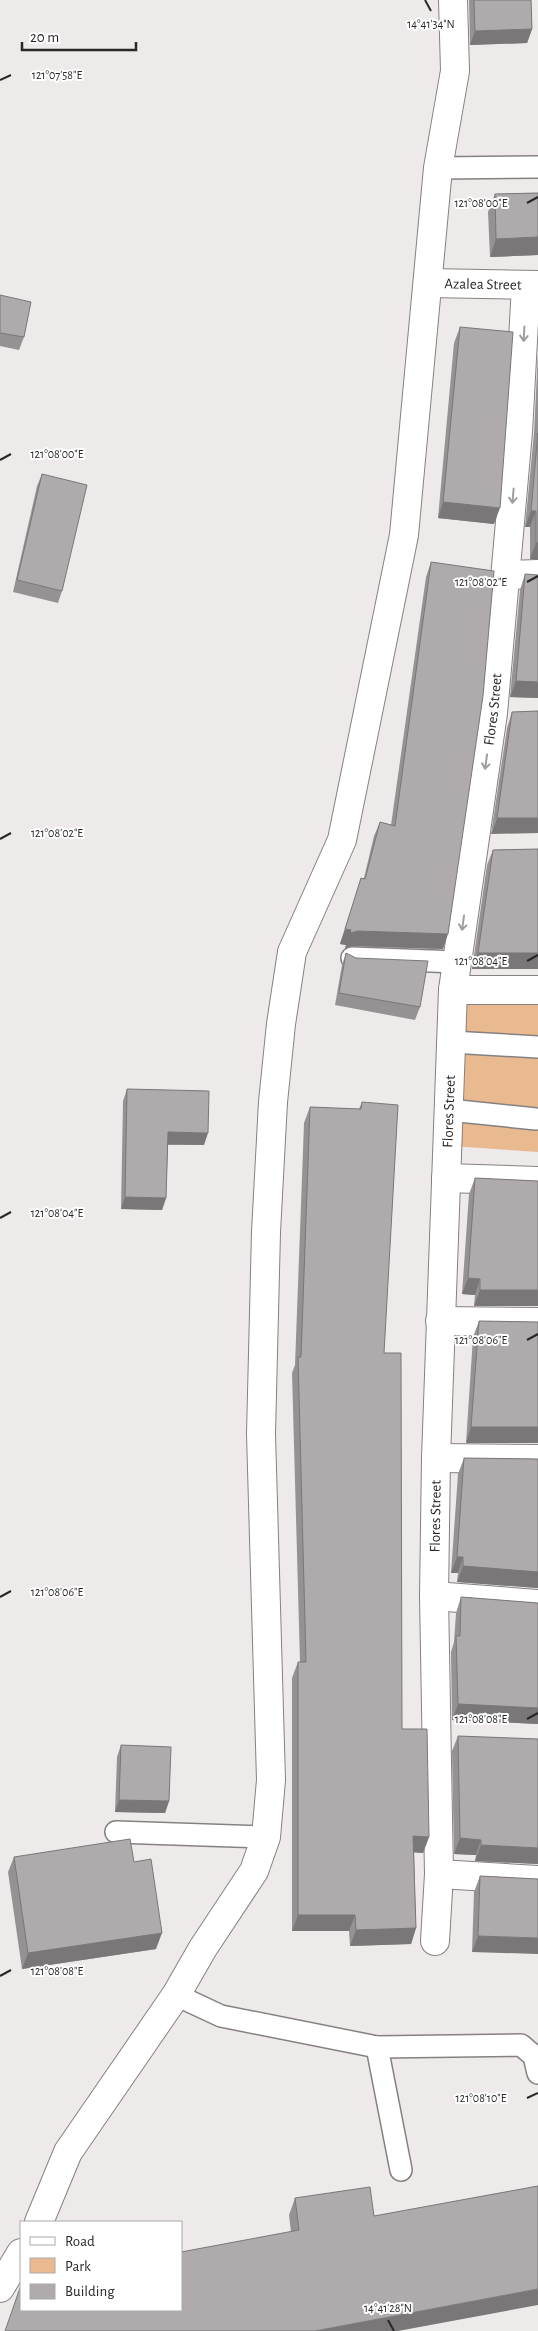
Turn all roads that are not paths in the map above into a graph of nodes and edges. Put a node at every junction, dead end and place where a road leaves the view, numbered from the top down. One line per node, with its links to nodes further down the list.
1 (453, 0): 3 (street)
2 (538, 167): 3 (lane)
3 (438, 168): 4 (street)
4 (428, 283): 5 (street, Azalea Street); 32 (street)
5 (532, 285): 6 (street, Flores Street, one-way to 6)
6 (528, 432): 8 (street, Flores Street, one-way to 8)
7 (538, 574): 8 (street)
8 (506, 575): 9 (street, Flores Street)
9 (493, 713): 10 (street); 11 (street, Flores Street, one-way to 11)
10 (520, 713)
11 (473, 850): 12 (street); 14 (street, Flores Street, one-way to 14)
12 (501, 850)
13 (352, 958): 14 (lane)
14 (457, 962): 15 (street, Flores Street)
15 (453, 990): 16 (street); 17 (street, Flores Street)
16 (538, 990)
17 (452, 1042): 18 (lane); 19 (street, Flores Street)
18 (538, 1047)
19 (449, 1110): 20 (lane); 21 (street, Flores Street)
20 (536, 1119)
21 (446, 1178): 22 (street); 23 (street, Flores Street)
22 (538, 1181)
23 (440, 1321): 24 (street); 25 (street, Flores Street)
24 (538, 1322)
25 (436, 1458): 26 (street); 27 (street, Flores Street)
26 (538, 1459)
27 (434, 1596): 28 (street); 29 (street, Flores Street)
28 (538, 1604)
29 (436, 1734): 30 (street); 33 (street, Flores Street)
30 (464, 1736)
31 (116, 1832): 32 (lane)
32 (266, 1837): 36 (street)
33 (439, 1874): 34 (street); 35 (street, Flores Street)
34 (538, 1880)
35 (435, 1941)
36 (176, 1995): 37 (lane); 40 (street)
37 (377, 2047): 38 (lane); 39 (lane)
38 (538, 2073)
39 (401, 2170)
40 (39, 2221)
41 (20, 2255): 42 (street)
42 (0, 2288)

